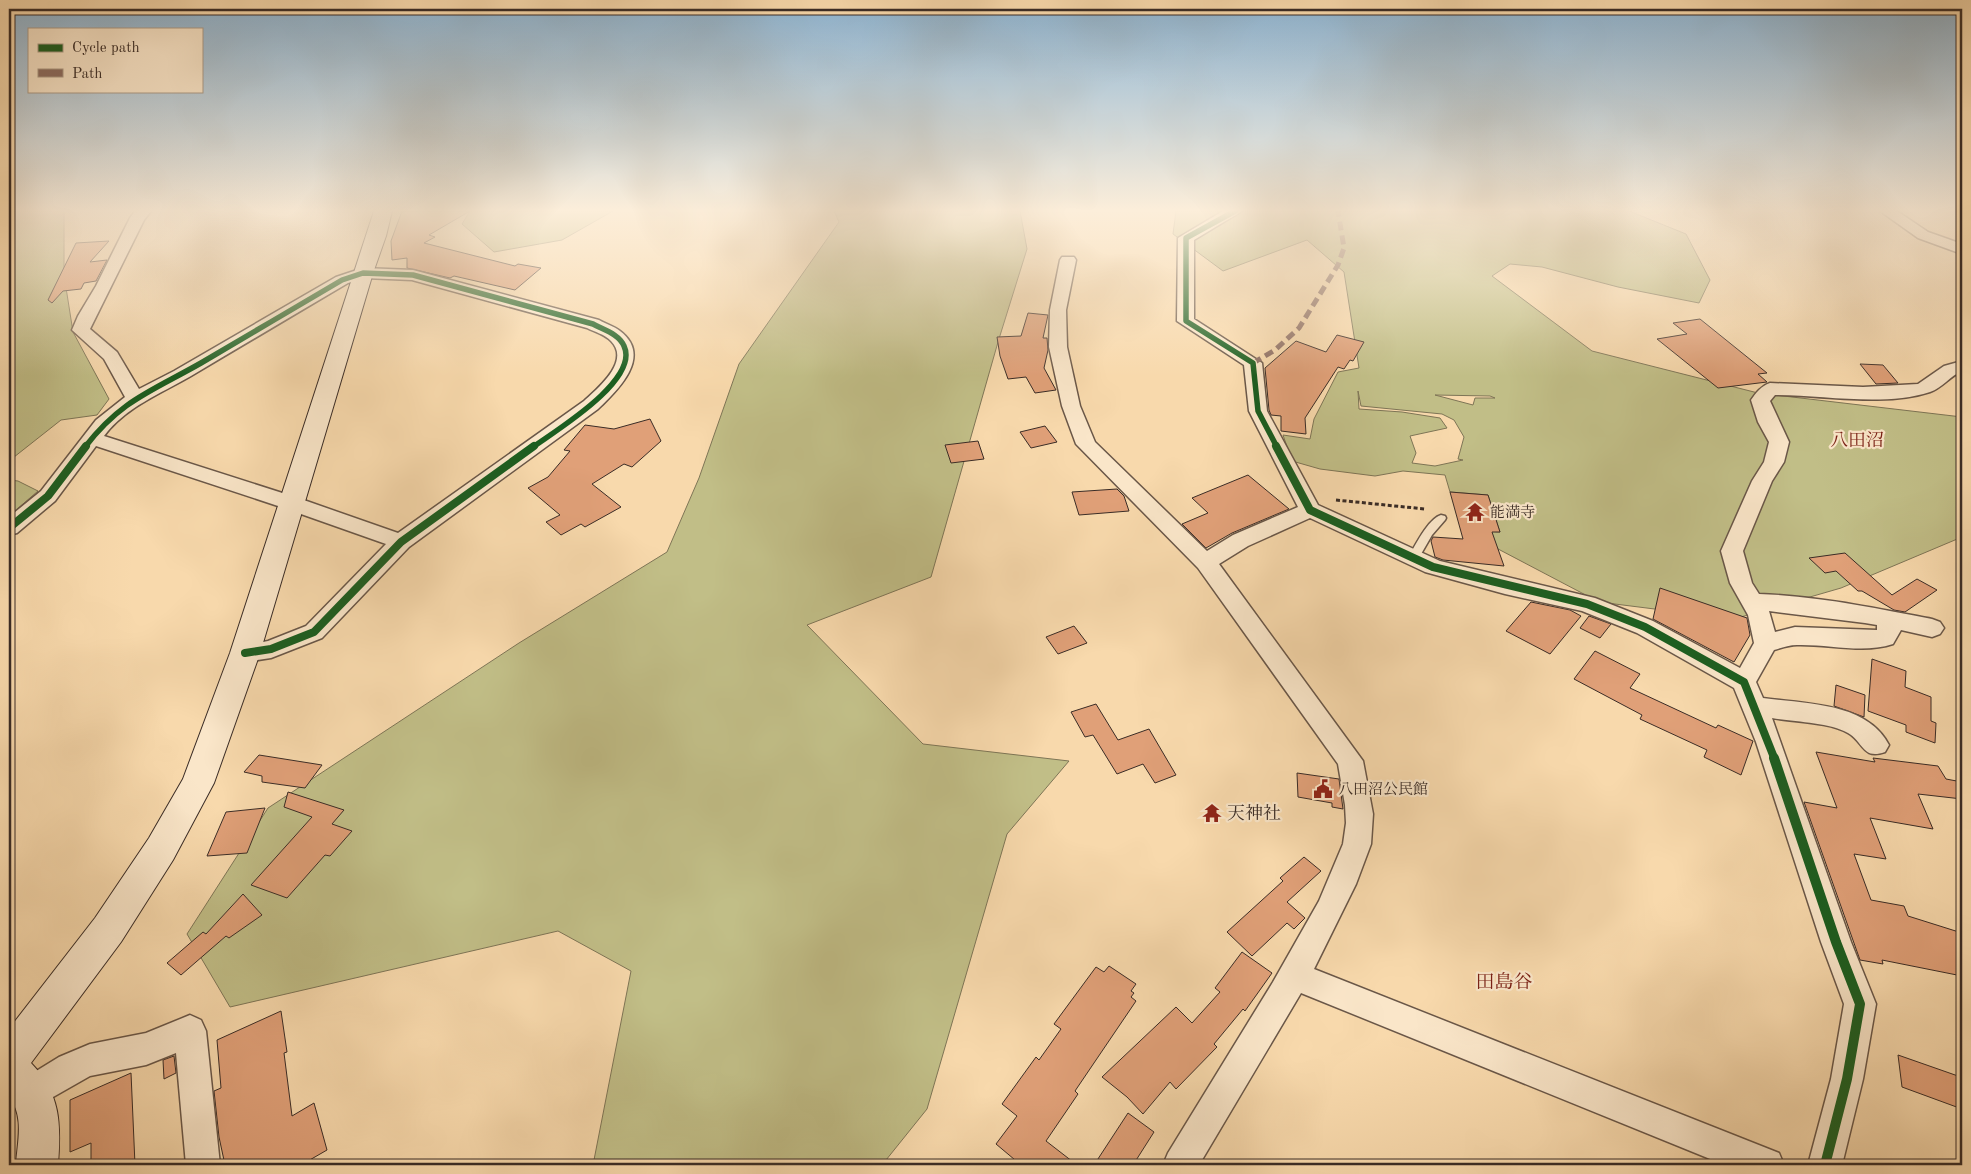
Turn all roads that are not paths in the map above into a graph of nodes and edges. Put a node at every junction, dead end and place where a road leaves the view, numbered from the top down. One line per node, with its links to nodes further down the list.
1 (114, 266): 7 (street)
2 (366, 266): 5 (street)
3 (1067, 266): 15 (street)
4 (1186, 266): 10 (street)
5 (363, 273): 7 (street); 9 (street); 13 (street)
6 (1962, 366): 16 (street)
7 (135, 398): 8 (street)
8 (93, 439): 9 (street); 12 (street)
9 (291, 503): 13 (street); 20 (street)
10 (1307, 503): 14 (street); 15 (street)
11 (1441, 518): 14 (lane)
12 (9, 528)
13 (402, 542): 20 (street)
14 (1413, 558): 21 (street)
15 (1206, 564): 23 (street)
16 (1752, 602): 17 (street); 19 (street)
17 (1887, 619): 18 (street); 19 (street)
18 (1932, 628)
19 (1766, 644): 21 (street)
20 (245, 653): 24 (street)
21 (1749, 694): 22 (street); 30 (street)
22 (1876, 745)
23 (1294, 976): 28 (street); 29 (street)
24 (9, 1060)
25 (20, 1081): 26 (street); 27 (street)
26 (37, 1165)
27 (202, 1165)
28 (1180, 1165)
29 (1767, 1165)
30 (1825, 1165)

